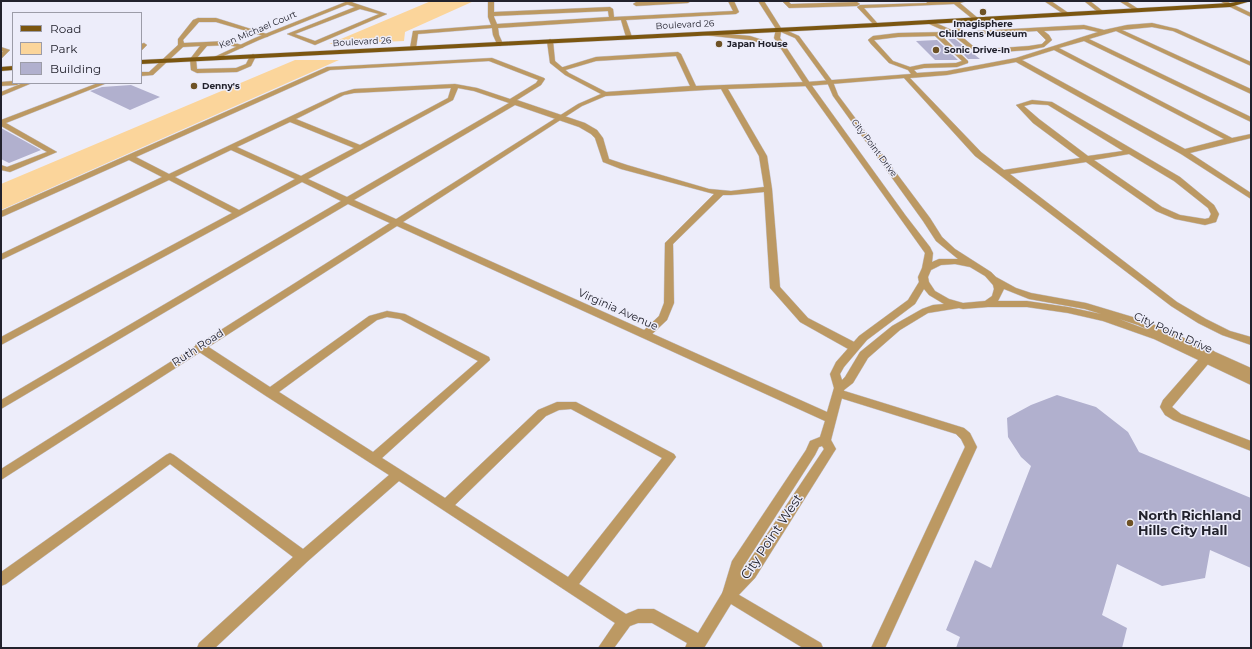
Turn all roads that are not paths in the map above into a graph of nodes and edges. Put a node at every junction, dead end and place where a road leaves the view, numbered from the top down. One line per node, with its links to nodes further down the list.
1 (491, 1): 23 (street)
2 (688, 1): 13 (street)
3 (731, 1): 27 (street)
4 (761, 1): 36 (street, City Point Drive)
5 (785, 1): 16 (street)
6 (964, 1): 15 (street)
7 (1047, 1): 24 (street)
8 (1087, 1): 22 (street)
9 (1122, 1): 21 (street)
10 (1223, 1): 18 (street)
11 (1248, 1): 18 (main road, Boulevard 26)
12 (351, 2): 20 (street); 30 (street, Ken Michael Court)
13 (635, 2): 27 (street)
14 (930, 2): 15 (street); 17 (street)
15 (955, 2): 29 (street)
16 (835, 3): 17 (street)
17 (858, 4): 34 (street)
18 (1230, 5): 19 (main road, Boulevard 26); 21 (main road, Boulevard 26); 25 (street)
19 (1251, 6)
20 (360, 7): 33 (street); 48 (street)
21 (1137, 10): 22 (main road, Boulevard 26)
22 (1101, 12): 24 (main road, Boulevard 26)
23 (491, 14): 28 (street); 35 (street)
24 (1067, 14): 29 (main road, Boulevard 26)
25 (1251, 15)
26 (623, 18): 27 (street); 28 (street); 44 (street)
27 (640, 18)
28 (612, 19): 35 (street)
29 (976, 19): 31 (main road, Boulevard 26)
30 (304, 20): 33 (street); 43 (street, Ken Michael Court)
31 (963, 20): 32 (main road, Boulevard 26); 42 (street)
32 (929, 22): 34 (main road, Boulevard 26); 42 (street)
33 (316, 24): 48 (street)
34 (876, 25): 36 (main road, Boulevard 26)
35 (495, 26): 49 (street); 53 (street)
36 (779, 29): 40 (main road, Boulevard 26); 52 (street, City Point Drive); 72 (street, City Point Drive)
37 (1038, 29): 39 (street); 42 (street); 54 (street)
38 (1116, 29): 39 (street); 66 (street); 81 (street)
39 (1104, 32): 45 (street)
40 (700, 33): 44 (main road, Boulevard 26); 52 (street)
41 (936, 34): 42 (street); 70 (street); 70 (street)
42 (954, 34): 54 (street)
43 (268, 35): 50 (street); 51 (street, Ken Michael Court)
44 (629, 37): 46 (main road, Boulevard 26)
45 (1084, 38): 55 (street); 87 (street)
46 (550, 41): 49 (main road, Boulevard 26); 69 (street)
47 (206, 43): 50 (street); 51 (street); 62 (street)
48 (315, 43): 58 (street)
49 (500, 44): 53 (main road, Boulevard 26)
50 (181, 45): 64 (street)
51 (242, 46): 61 (street, Ken Michael Court)
52 (782, 47): 77 (street, City Point Drive)
53 (413, 48): 58 (main road, Boulevard 26)
54 (1029, 48): 57 (street)
55 (1054, 48): 57 (street); 90 (street)
56 (1, 49): 59 (street)
57 (1040, 52): 63 (street)
58 (312, 53): 60 (main road, Boulevard 26)
59 (1, 56)
60 (253, 56): 61 (main road, Boulevard 26); 62 (street)
61 (215, 58): 62 (main road, Boulevard 26)
62 (193, 60): 64 (main road, Boulevard 26)
63 (1017, 60): 70 (street); 94 (street)
64 (165, 61): 65 (main road, Boulevard 26); 71 (street)
65 (142, 62)
66 (1251, 64)
67 (12, 68): 68 (main road)
68 (1, 69)
69 (562, 69): 79 (street); 83 (street)
70 (908, 73): 72 (street); 98 (street)
71 (142, 74)
72 (830, 82): 77 (street); 109 (street, City Point Drive)
73 (12, 83): 74 (street)
74 (1, 84)
75 (26, 84): 82 (street)
76 (101, 84): 88 (street)
77 (807, 84): 80 (street); 110 (street, City Point Drive)
78 (455, 86): 84 (street); 86 (street); 92 (street)
79 (694, 88): 80 (street); 83 (street)
80 (724, 88): 101 (street)
81 (1251, 92)
82 (1, 94)
83 (606, 94): 85 (street, Ruth Road)
84 (513, 102): 85 (street); 95 (street); 104 (street)
85 (560, 117): 102 (street); 107 (street, Ruth Road)
86 (290, 119): 91 (street); 92 (street)
87 (1251, 120)
88 (1, 122): 97 (street)
89 (1251, 136): 90 (street)
90 (1231, 140): 94 (street)
91 (231, 147): 99 (street); 100 (street, Virginia Avenue)
92 (360, 148): 100 (street)
93 (1130, 152): 96 (street); 96 (street); 96 (street)
94 (1184, 152): 103 (street)
95 (130, 157): 99 (street); 106 (street)
96 (1087, 159): 98 (street)
97 (1, 167)
98 (1003, 173): 117 (street)
99 (170, 176): 105 (street); 108 (street)
100 (301, 179): 104 (street, Virginia Avenue); 105 (street)
101 (768, 189): 102 (street); 119 (street)
102 (721, 192): 115 (street)
103 (1251, 197)
104 (348, 201): 107 (street, Virginia Avenue); 125 (street)
105 (239, 213): 116 (street)
106 (1, 214)
107 (396, 222): 115 (street, Virginia Avenue); 118 (street, Ruth Road)
108 (1, 257)
109 (973, 265): 110 (street); 111 (street, City Point Drive)
110 (927, 268): 112 (street, City Point Drive)
111 (994, 279): 113 (street); 120 (street, City Point Drive)
112 (924, 282): 114 (street); 119 (street, City Point West)
113 (989, 304): 114 (street, City Point Drive); 120 (street, City Point Drive)
114 (963, 306): 123 (street, City Point West)
115 (645, 335): 126 (street, Virginia Avenue)
116 (1, 341)
117 (1251, 341)
118 (200, 347): 124 (street); 130 (street, Ruth Road)
119 (854, 348): 123 (street, City Point West)
120 (1208, 357): 121 (street, City Point Drive); 122 (street, City Point Drive); 127 (street)
121 (1251, 372)
122 (1251, 380)
123 (839, 390): 126 (street, City Point West); 141 (street)
124 (270, 393): 128 (street); 128 (street)
125 (1, 405)
126 (831, 419): 135 (street, City Point West)
127 (1251, 446)
128 (373, 459): 129 (street)
129 (399, 474): 131 (street); 132 (street)
130 (1, 475)
131 (446, 505): 134 (street); 134 (street)
132 (303, 557): 133 (street); 138 (street)
133 (1, 580)
134 (570, 585): 136 (street)
135 (729, 595): 137 (street); 140 (street)
136 (625, 620): 137 (street); 139 (street)
137 (696, 645)
138 (204, 648)
139 (605, 648)
140 (816, 648)
141 (878, 648)

